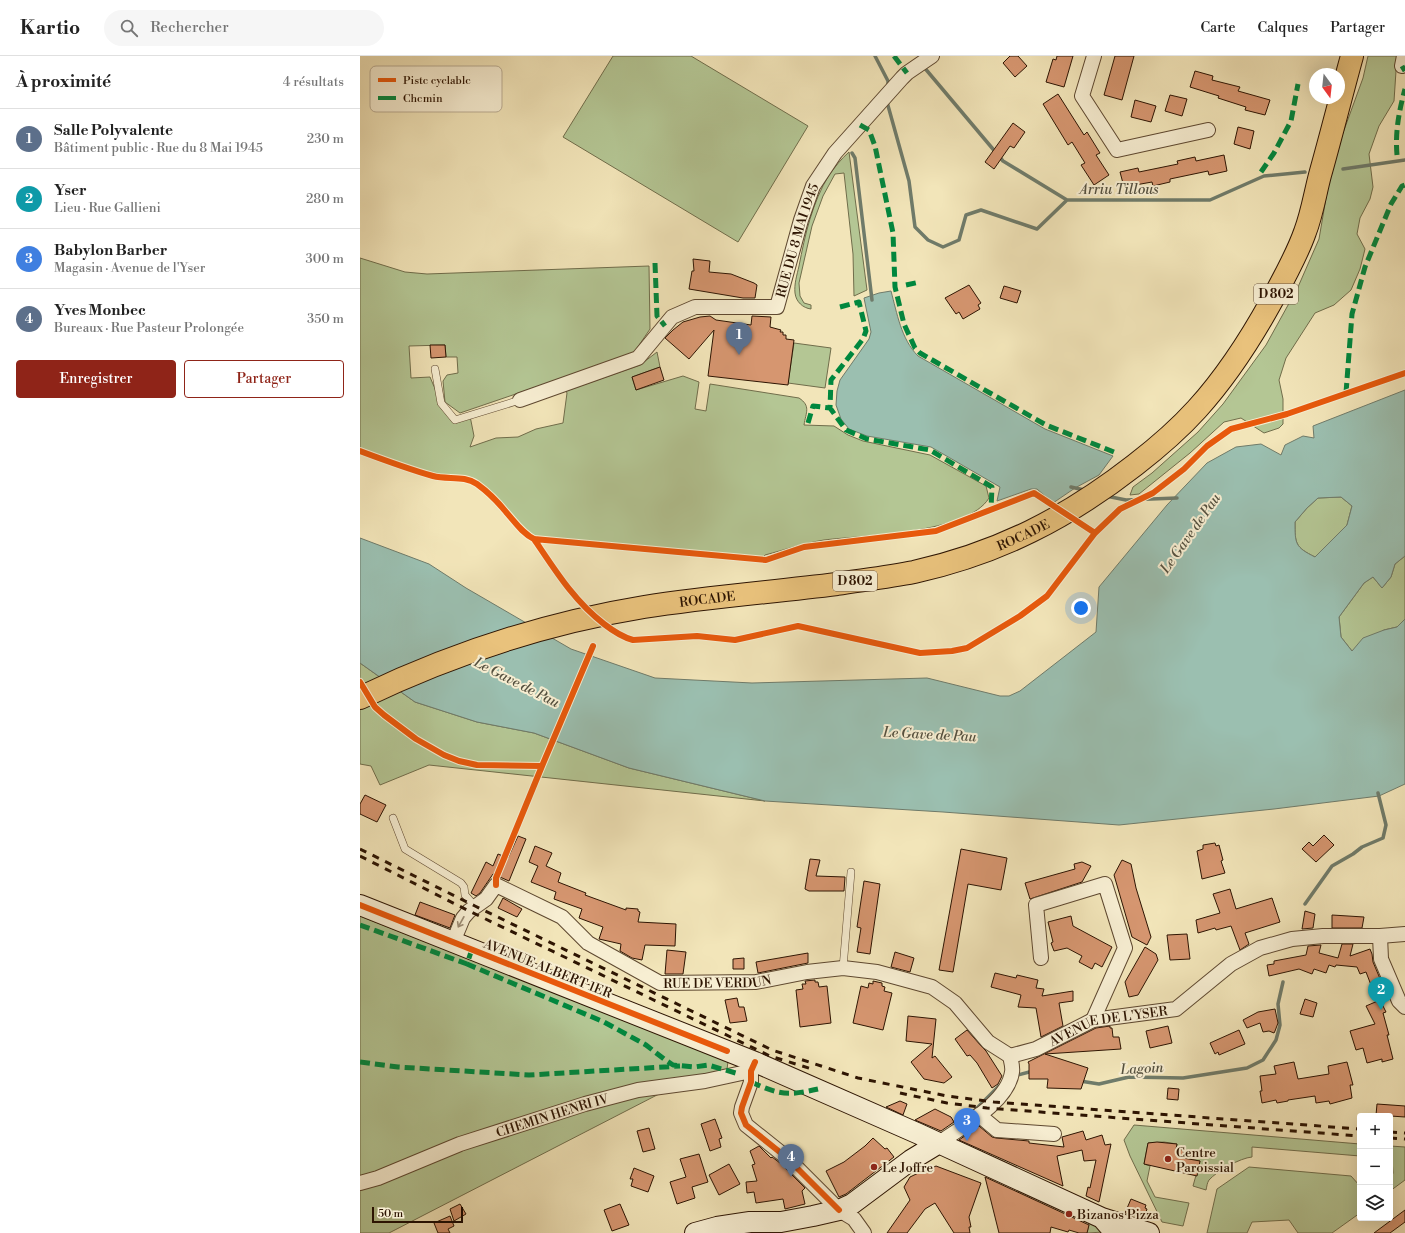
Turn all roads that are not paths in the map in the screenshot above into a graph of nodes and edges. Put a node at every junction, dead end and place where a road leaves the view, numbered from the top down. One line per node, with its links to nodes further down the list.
1 (1094, 56): 4 (street)
2 (1352, 56): 7 (main road, ROCADE / D 802)
3 (931, 57): 6 (street, RUE DU 8 MAI 1945)
4 (1208, 130)
5 (435, 369): 6 (lane)
6 (520, 400)
7 (360, 698)
8 (393, 818): 11 (lane)
9 (851, 872): 16 (lane)
10 (360, 905): 14 (main road, AVENUE ALBERT 1ER)
11 (475, 906): 14 (street, RUE DE VERDUN, one-way to 14); 16 (street, RUE DE VERDUN)
12 (1405, 934): 13 (street, AVENUE DE L'YSER)
13 (1380, 936): 17 (street); 18 (street, AVENUE DE L'YSER)
14 (453, 942): 20 (main road, AVENUE ALBERT 1ER)
15 (1041, 958): 18 (street)
16 (842, 968): 19 (street, RUE DE VERDUN)
17 (1405, 1007)
18 (1094, 1020): 19 (street, AVENUE DE L'YSER)
19 (1010, 1056): 21 (street)
20 (753, 1067): 23 (main road, AVENUE ALBERT 1ER); 24 (street, CHEMIN HENRI IV); 25 (street)
21 (979, 1115): 22 (street); 23 (street)
22 (1054, 1134)
23 (939, 1143): 25 (main road); 26 (main road, AVENUE ALBERT 1ER)
24 (360, 1183)
25 (839, 1210): 27 (main road); 29 (street)
26 (1102, 1218): 30 (main road); 31 (main road, AVENUE ALBERT 1ER)
27 (781, 1228): 28 (main road)
28 (695, 1233)
29 (864, 1233)
30 (1116, 1233)
31 (1149, 1233)

